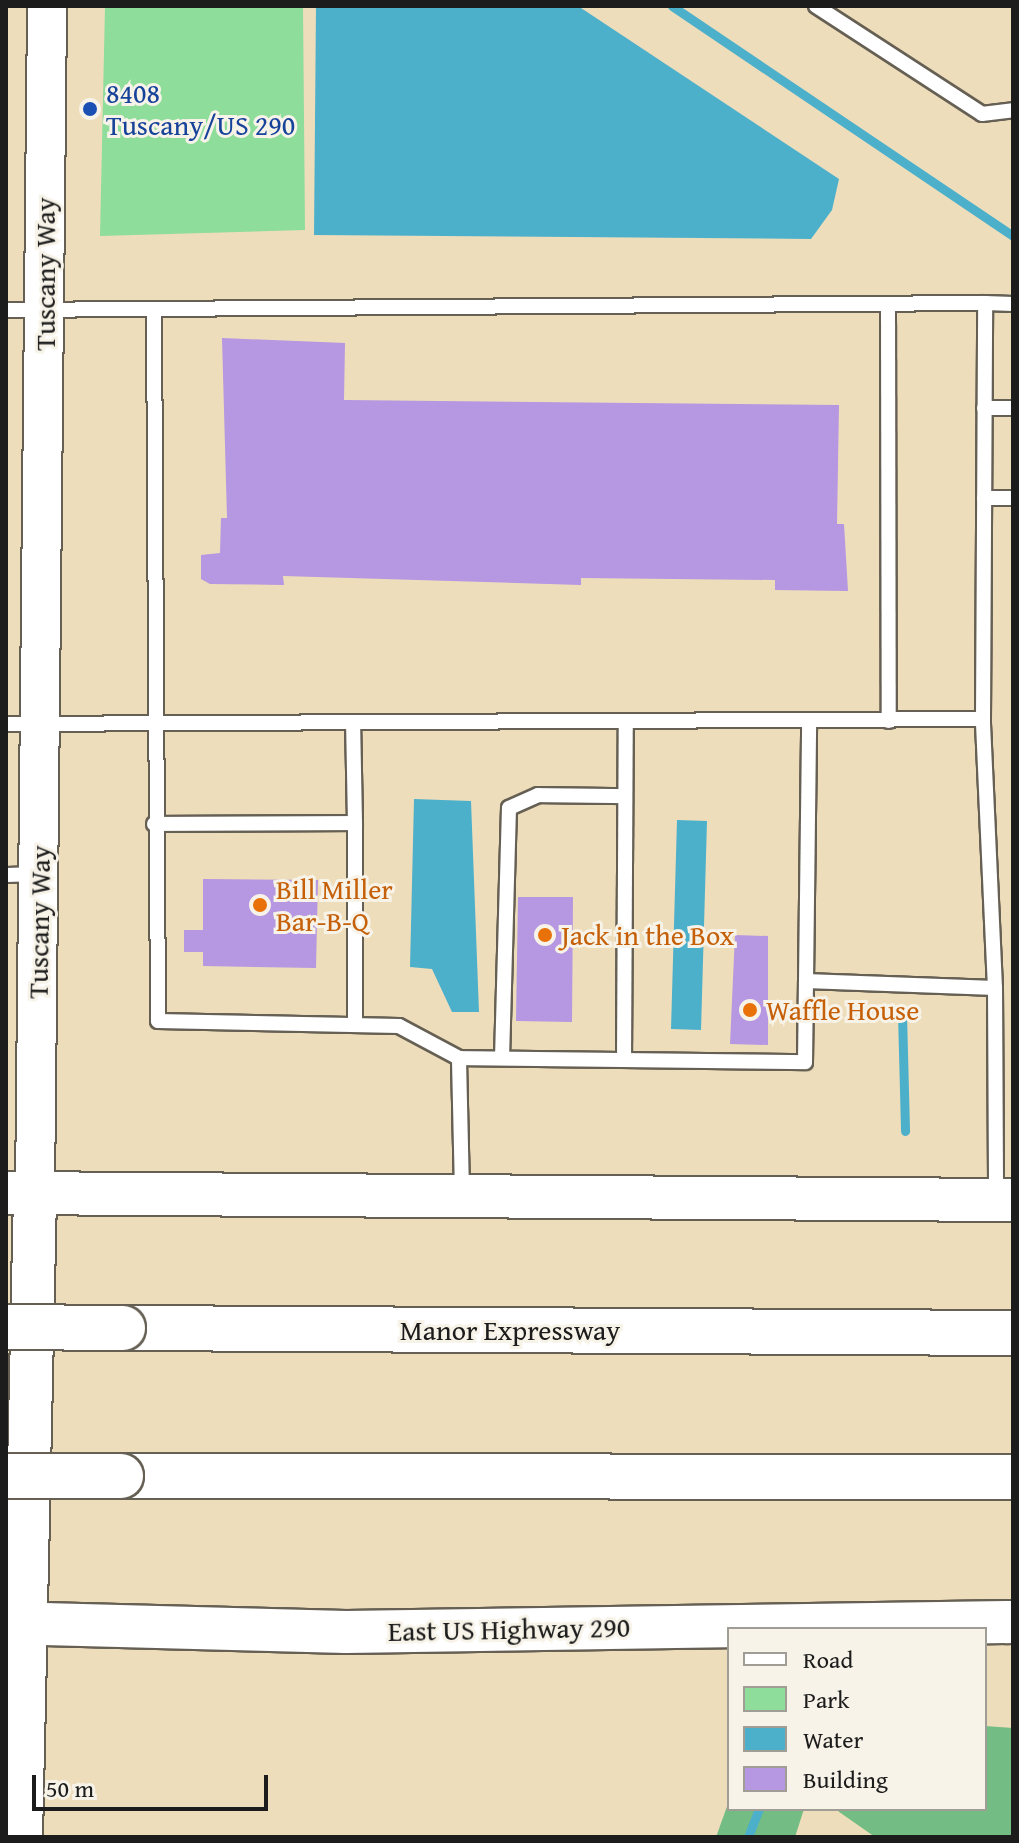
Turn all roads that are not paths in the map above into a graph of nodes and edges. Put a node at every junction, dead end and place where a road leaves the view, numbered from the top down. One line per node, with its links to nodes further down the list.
1 (47, 6): 9 (street, Tuscany Way)
2 (816, 6): 3 (lane)
3 (1013, 110)
4 (985, 303): 5 (lane); 6 (lane); 10 (lane)
5 (888, 304): 8 (lane); 16 (lane)
6 (1013, 304)
7 (6, 310): 9 (lane)
8 (154, 310): 9 (lane); 15 (lane)
9 (45, 311): 20 (street, Tuscany Way)
10 (984, 408): 11 (lane); 12 (lane)
11 (1013, 408)
12 (984, 498): 13 (lane); 14 (lane)
13 (1013, 498)
14 (983, 719): 16 (lane); 26 (lane)
15 (152, 721): 19 (lane); 20 (lane); 23 (lane)
16 (889, 721): 18 (lane)
17 (626, 722): 18 (lane); 19 (lane); 21 (lane)
18 (809, 722): 25 (lane)
19 (353, 723): 22 (lane)
20 (24, 724): 24 (street, Tuscany Way)
21 (625, 796): 31 (lane); 32 (lane)
22 (355, 823): 23 (lane); 29 (lane)
23 (154, 824): 29 (lane)
24 (23, 875): 33 (street, Tuscany Way)
25 (806, 981): 26 (lane); 32 (lane)
26 (995, 988): 27 (lane)
27 (995, 1008): 28 (lane); 35 (lane)
28 (1013, 1008)
29 (355, 1025): 30 (lane)
30 (459, 1058): 31 (lane); 34 (lane)
31 (502, 1058): 32 (lane)
32 (624, 1060)
33 (20, 1193): 34 (main road); 41 (main road, Tuscany Way)
34 (462, 1196): 35 (main road)
35 (1005, 1200)
36 (6, 1327): 37 (highway, Manor Expressway, bridge)
37 (1013, 1333)
38 (6, 1476): 39 (highway, bridge)
39 (1013, 1477)
40 (1013, 1622): 41 (main road, East US Highway 290)
41 (18, 1623): 42 (main road, Tuscany Way)
42 (21, 1837)

